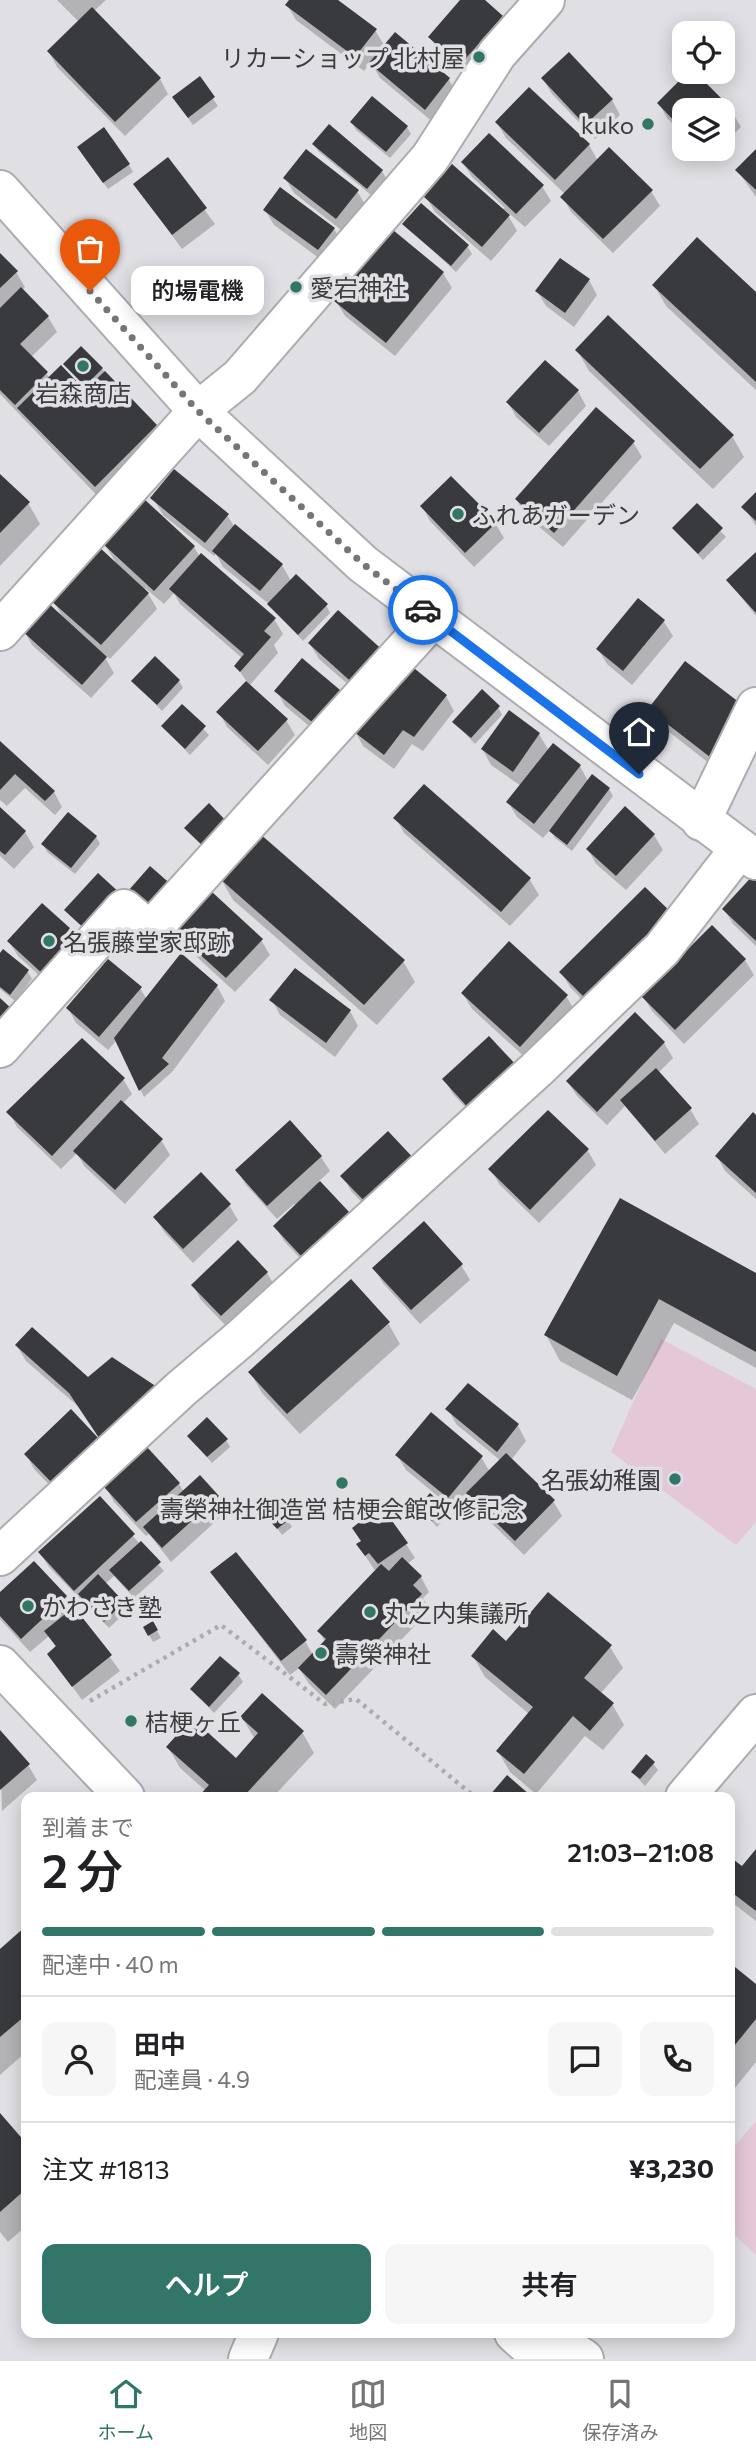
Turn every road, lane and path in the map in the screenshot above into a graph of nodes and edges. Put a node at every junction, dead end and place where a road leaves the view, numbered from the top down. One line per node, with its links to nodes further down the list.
1 (545, 0): 3 (street)
2 (0, 190): 3 (street)
3 (198, 411): 4 (street); 5 (street)
4 (433, 618): 7 (street); 9 (street)
5 (0, 631)
6 (756, 707): 7 (street)
7 (701, 821): 8 (street)
8 (748, 854): 10 (street)
9 (0, 1048)
10 (0, 1556)
11 (0, 1665): 13 (street)
12 (756, 1714): 16 (street)
13 (54, 1722): 14 (street); 15 (path)
14 (120, 1792)
15 (469, 1792)
16 (689, 1792)
17 (257, 2338): 20 (street)
18 (519, 2338): 21 (street)
19 (553, 2338): 22 (street)
20 (248, 2359)
21 (543, 2359)
22 (584, 2359)

